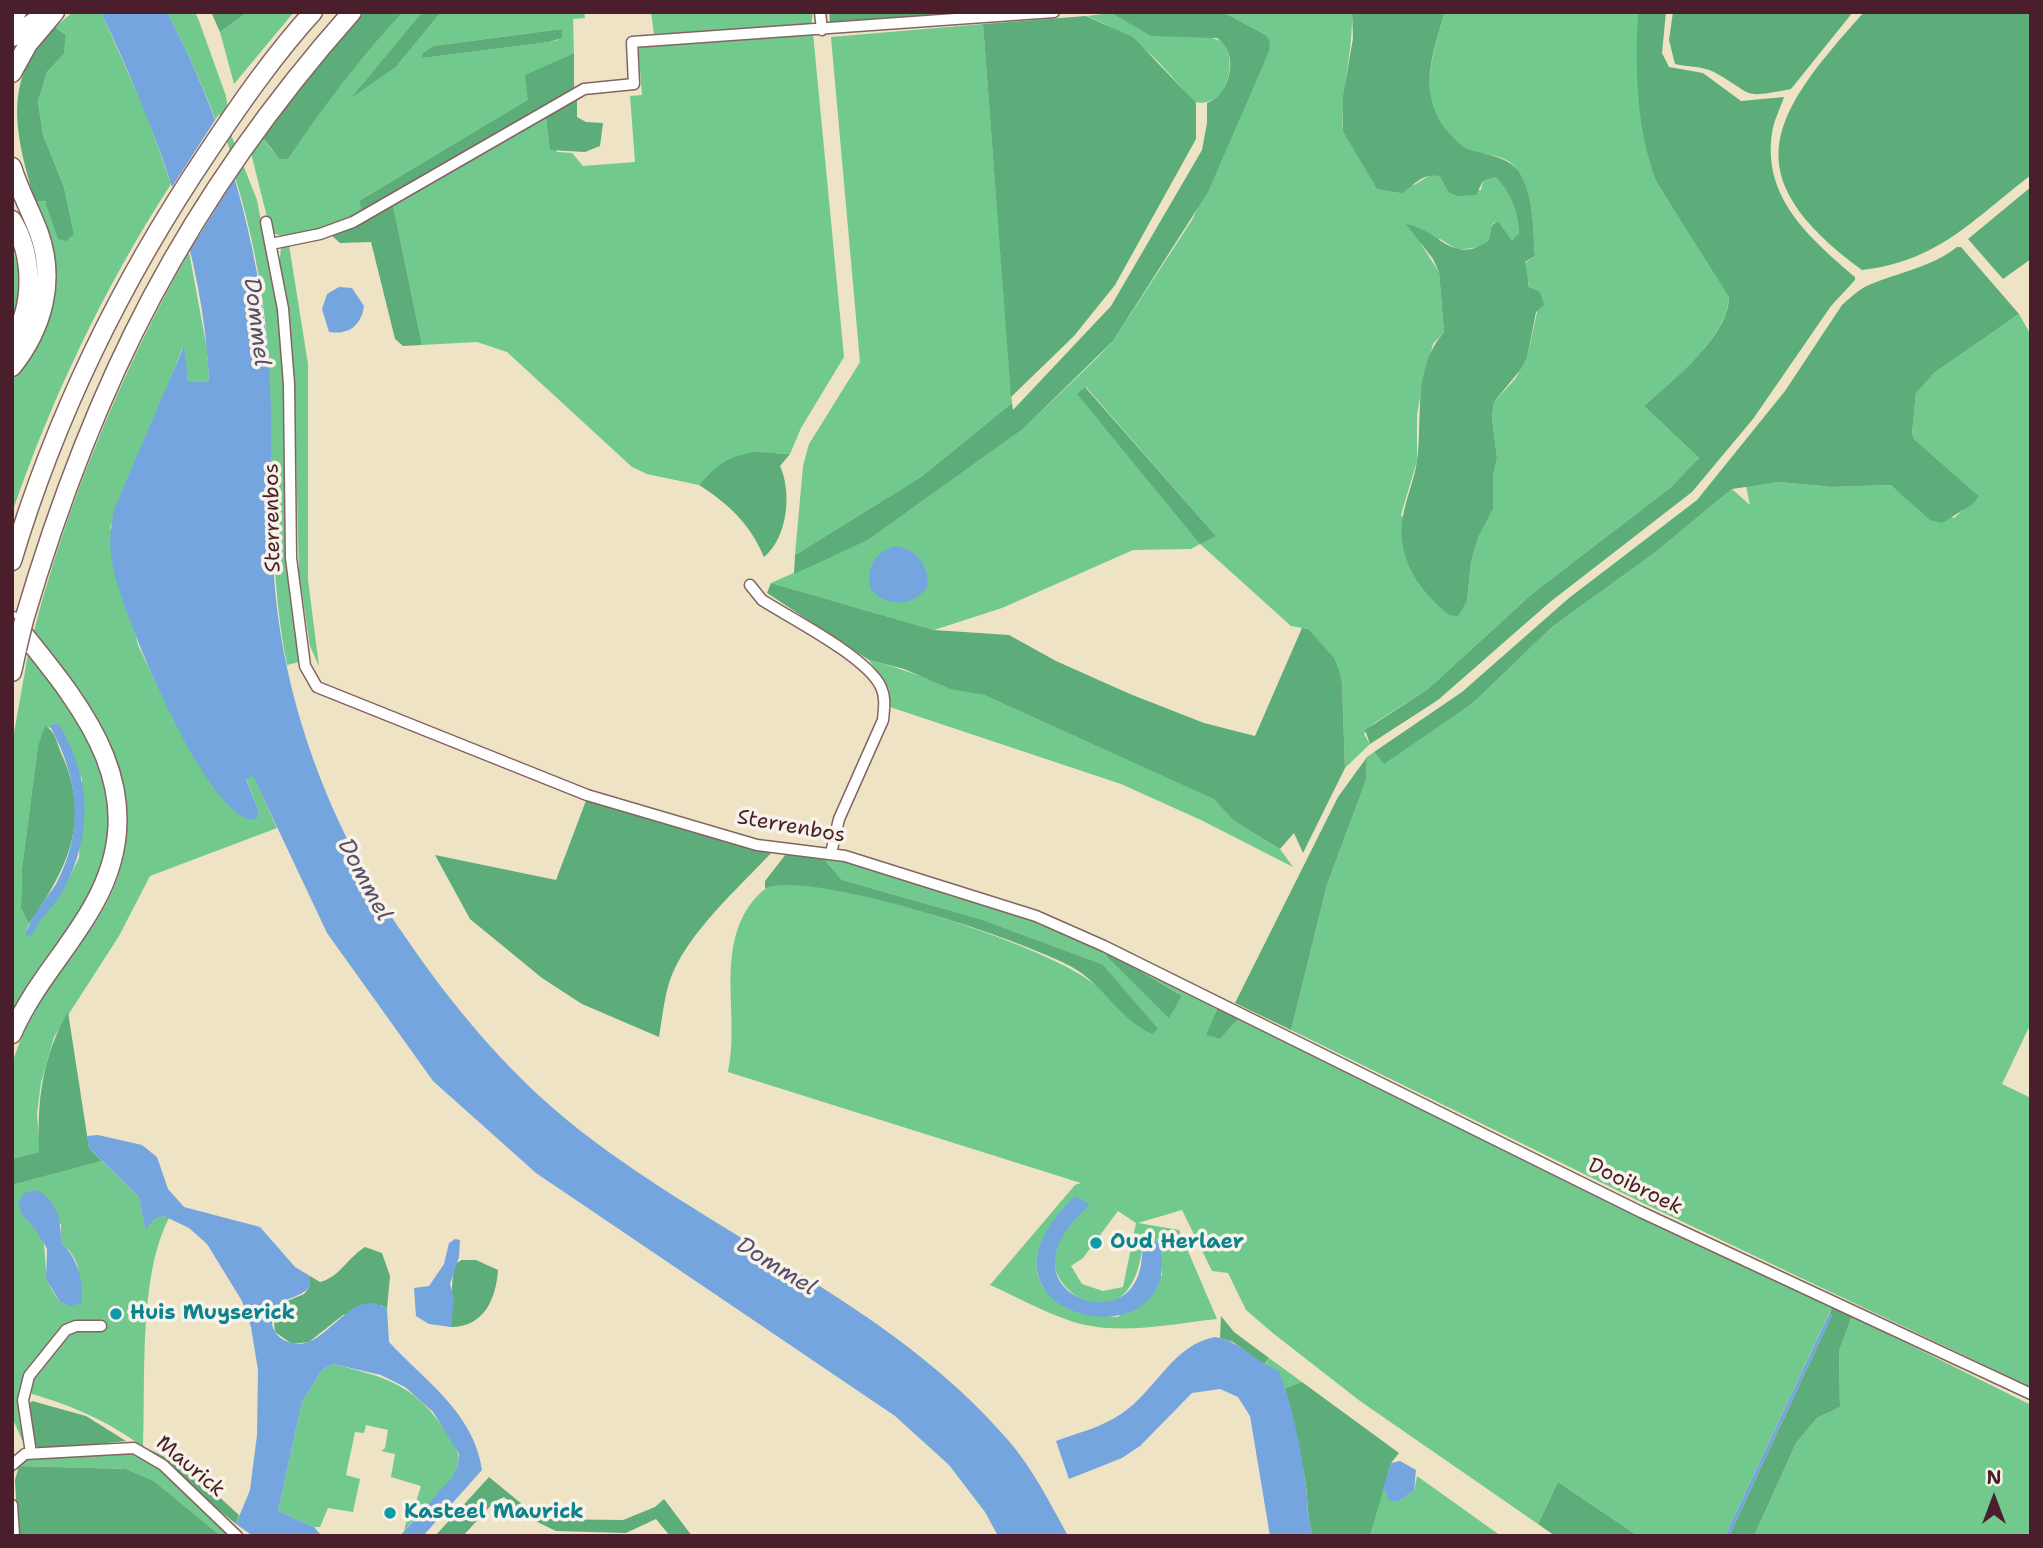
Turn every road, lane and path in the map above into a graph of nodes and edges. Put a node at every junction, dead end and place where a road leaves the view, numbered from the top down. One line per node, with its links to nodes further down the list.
1 (17, 12): 8 (highway)
2 (48, 12): 10 (highway)
3 (55, 12): 11 (highway)
4 (313, 12): 18 (highway)
5 (352, 12): 20 (highway)
6 (820, 12): 9 (street)
7 (1054, 12): 9 (street)
8 (12, 16)
9 (822, 30): 15 (street)
10 (12, 37)
11 (12, 73)
12 (12, 167): 17 (highway)
13 (12, 220): 16 (highway)
14 (266, 222): 15 (street, Sterrenbos)
15 (271, 244): 22 (street, Sterrenbos)
16 (12, 341)
17 (12, 367)
18 (12, 561)
19 (750, 585): 22 (street)
20 (18, 620): 21 (highway, bridge); 24 (highway)
21 (12, 671)
22 (831, 853): 23 (street, Sterrenbos)
23 (1226, 1007): 26 (street, Dooibroek)
24 (12, 1034)
25 (101, 1326): 27 (street)
26 (2031, 1394)
27 (28, 1453): 28 (street); 31 (street, Maurick)
28 (12, 1465)
29 (12, 1506): 30 (street)
30 (14, 1536)
31 (237, 1536)

